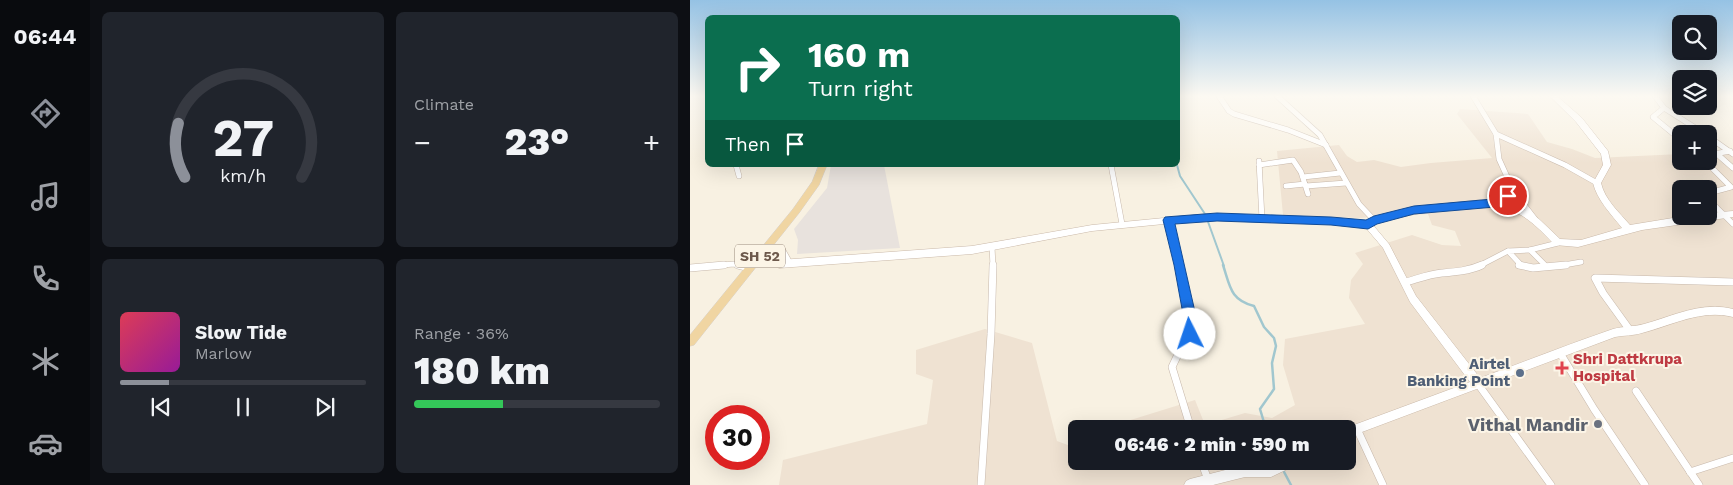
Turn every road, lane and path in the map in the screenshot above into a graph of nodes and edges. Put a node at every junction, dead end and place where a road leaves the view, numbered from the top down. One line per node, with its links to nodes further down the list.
1 (1250, 119): 9 (street)
2 (1304, 119): 9 (street)
3 (1486, 119): 7 (street)
4 (1578, 119): 21 (street)
5 (1655, 119): 6 (street)
6 (1672, 133)
7 (1496, 134): 21 (street); 26 (street)
8 (1717, 142): 10 (street)
9 (1326, 145): 17 (street)
10 (1731, 152): 11 (street)
11 (1717, 154): 15 (street)
12 (737, 167): 18 (street)
13 (822, 167): 40 (main road, SH 52)
14 (1111, 167): 35 (street)
15 (1733, 168)
16 (1715, 170): 24 (street)
17 (1340, 173): 19 (street); 20 (street)
18 (739, 176)
19 (1303, 177): 22 (street); 31 (street)
20 (1346, 183): 22 (street); 33 (street)
21 (1597, 183): 37 (street)
22 (1306, 185): 23 (street); 27 (street)
23 (1286, 186)
24 (1732, 186): 25 (street)
25 (1717, 191)
26 (1514, 192): 28 (street); 34 (street)
27 (1308, 194)
28 (1495, 203): 33 (street); 34 (street)
29 (1717, 206): 30 (street)
30 (1729, 214): 36 (street); 37 (street)
31 (1262, 219): 32 (street); 33 (street)
32 (1169, 220): 35 (street); 56 (street)
33 (1371, 222): 48 (street)
34 (1539, 222): 38 (street)
35 (1122, 224): 39 (street)
36 (1733, 224)
37 (1628, 229): 38 (street)
38 (1558, 243): 41 (street)
39 (992, 247): 44 (street); 63 (street)
40 (765, 250): 44 (street); 44 (street); 47 (main road, SH 52)
41 (1530, 250): 42 (street); 45 (street)
42 (1508, 251): 45 (street); 48 (street)
43 (1581, 262): 45 (street)
44 (790, 263)
45 (1546, 267)
46 (690, 268): 47 (street)
47 (750, 268): 52 (main road, SH 52)
48 (1406, 282): 54 (street)
49 (1733, 282): 51 (street)
50 (1733, 313): 51 (street)
51 (1629, 329): 53 (street)
52 (690, 342)
53 (1560, 353): 54 (street); 67 (street)
54 (1478, 384): 57 (street); 66 (street)
55 (1636, 392): 61 (street)
56 (1188, 420)
57 (1358, 428): 65 (street)
58 (1733, 458): 61 (street)
59 (1204, 470): 62 (street)
60 (1273, 470): 62 (street)
61 (1690, 472): 68 (street)
62 (1208, 482): 64 (street)
63 (981, 485)
64 (1190, 485)
65 (1383, 485)
66 (1551, 485)
67 (1645, 485)
68 (1699, 485)

